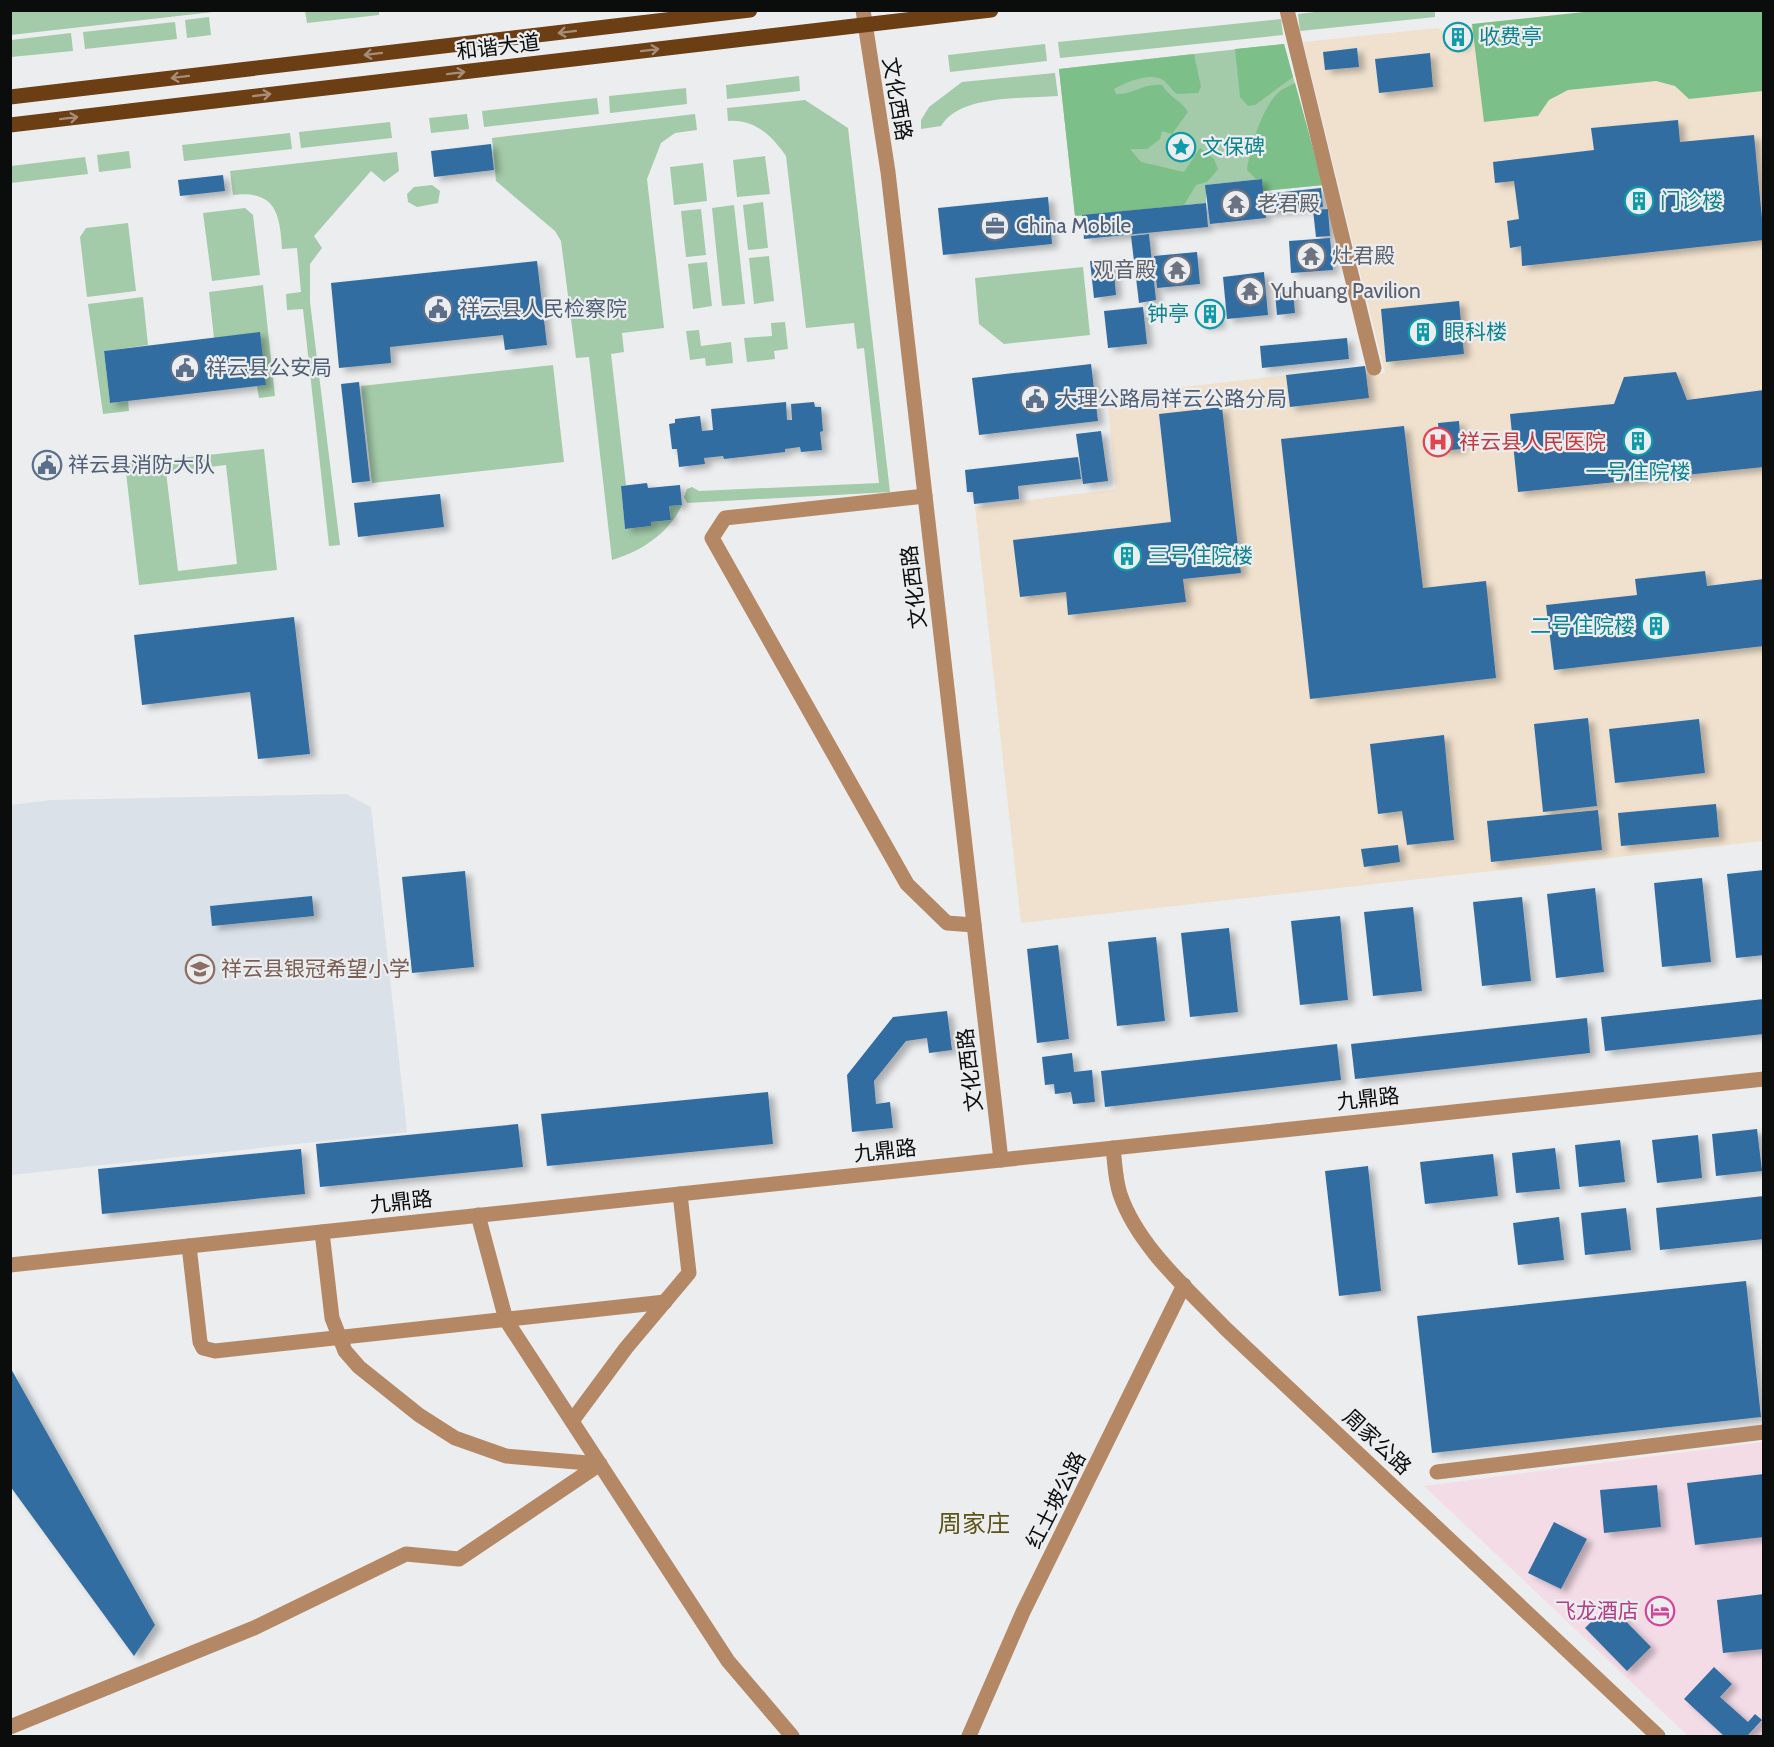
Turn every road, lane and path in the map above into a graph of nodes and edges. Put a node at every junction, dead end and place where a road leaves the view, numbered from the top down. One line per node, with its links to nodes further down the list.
1 (750, 10): 5 (main road, 和谐大道, one-way to 5)
2 (991, 10): 4 (main road, 和谐大道)
3 (1287, 10): 7 (street)
4 (864, 18): 6 (main road, 和谐大道, one-way to 4); 8 (street, 文化西路)
5 (10, 97)
6 (10, 125)
7 (1374, 368)
8 (925, 496): 9 (street, 文化西路); 9 (street)
9 (974, 925): 12 (street, 文化西路)
10 (1764, 1079): 11 (street, 九鼎路)
11 (1113, 1148): 12 (street, 九鼎路); 18 (street, 周家公路)
12 (1001, 1160): 13 (street, 九鼎路)
13 (680, 1194): 14 (street, 九鼎路); 19 (street)
14 (478, 1215): 15 (street, 九鼎路); 20 (street)
15 (322, 1232): 16 (street, 九鼎路); 21 (street)
16 (189, 1246): 17 (street, 九鼎路); 21 (street)
17 (10, 1265)
18 (1184, 1285): 28 (street, 红土坡公路); 29 (street, 周家公路)
19 (665, 1302): 20 (street); 22 (street)
20 (506, 1320): 21 (street); 22 (street)
21 (340, 1338): 24 (street)
22 (572, 1421): 24 (street)
23 (1764, 1432): 25 (street)
24 (600, 1464): 26 (street); 27 (street)
25 (1437, 1472)
26 (10, 1727)
27 (792, 1737)
28 (969, 1737)
29 (1658, 1737)

